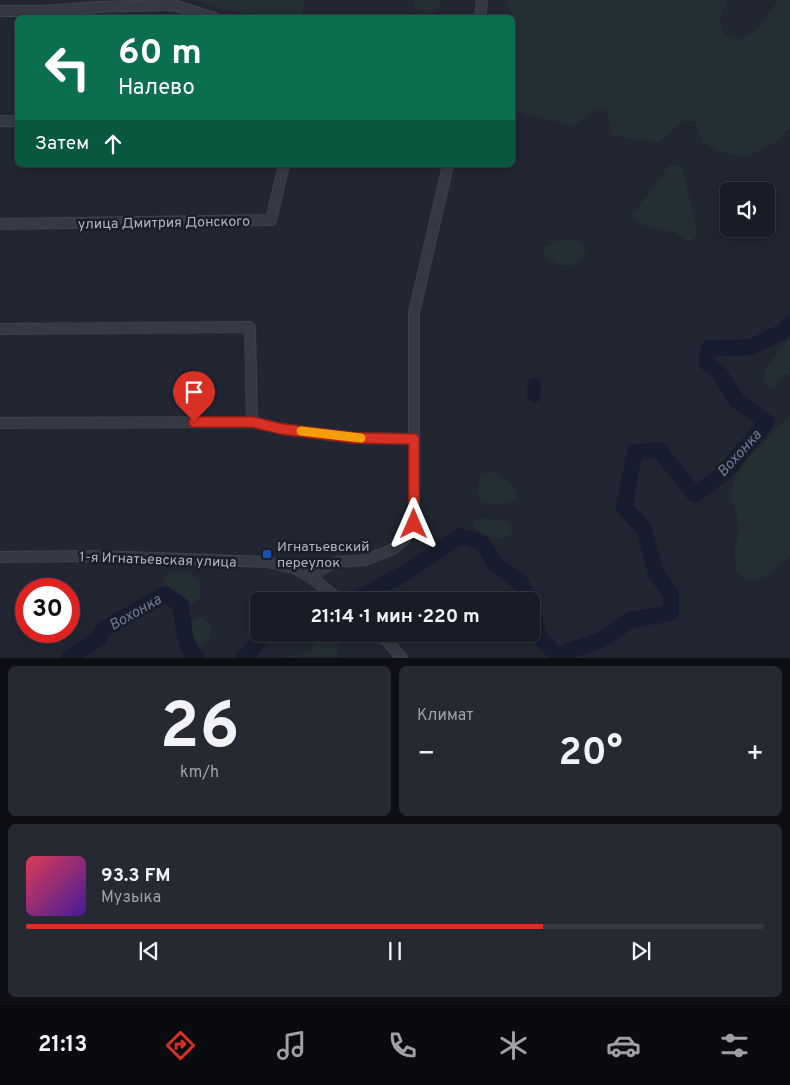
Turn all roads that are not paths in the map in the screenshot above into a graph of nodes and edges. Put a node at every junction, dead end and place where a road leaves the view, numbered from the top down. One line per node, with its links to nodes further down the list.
1 (482, 0): 5 (street)
2 (96, 3): 3 (street); 4 (street)
3 (0, 11)
4 (204, 15)
5 (480, 15)
6 (15, 120): 7 (street)
7 (0, 121)
8 (284, 167): 10 (street, улица Дмитрия Донского)
9 (448, 167): 14 (street)
10 (0, 224)
11 (0, 328): 12 (street)
12 (252, 422): 13 (street); 14 (street)
13 (0, 423)
14 (414, 439): 16 (street)
15 (0, 557): 16 (street, 1-я Игнатьевская улица)
16 (316, 580): 17 (street, 1-я Игнатьевская улица)
17 (330, 592)
18 (388, 642): 19 (street)
19 (402, 658)

